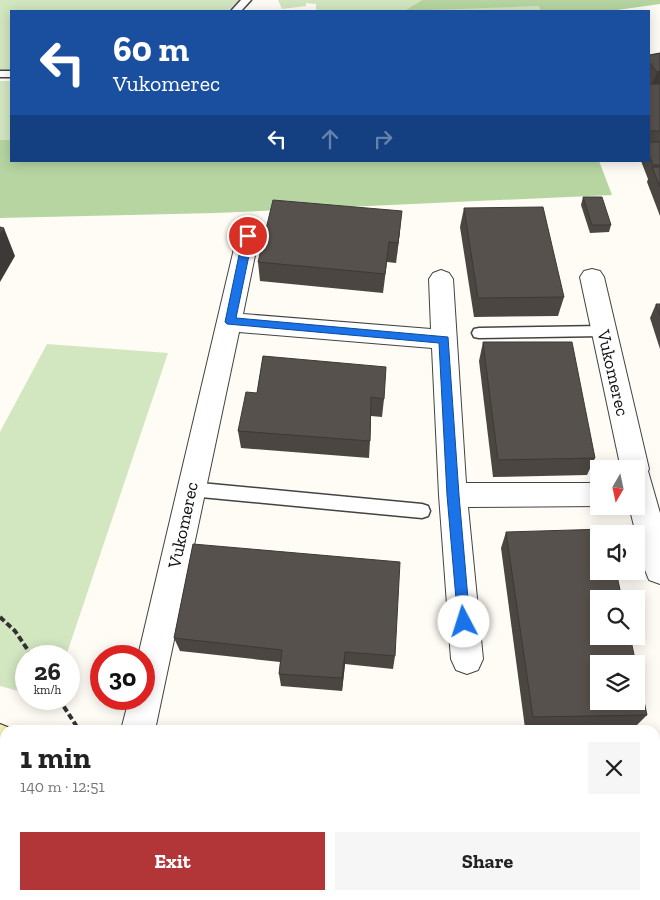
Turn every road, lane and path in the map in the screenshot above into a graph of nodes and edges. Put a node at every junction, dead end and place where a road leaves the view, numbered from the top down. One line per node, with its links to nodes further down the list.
1 (246, 0): 2 (lane)
2 (237, 10)
3 (248, 236): 6 (street, Vukomerec)
4 (592, 277): 7 (street, Vukomerec)
5 (441, 279): 9 (street)
6 (230, 322): 9 (street); 11 (street, Vukomerec)
7 (603, 330): 8 (lane); 10 (street, Vukomerec)
8 (479, 333)
9 (444, 340): 12 (street)
10 (632, 460)
11 (190, 489): 14 (lane); 22 (street, Vukomerec)
12 (453, 495): 13 (street); 19 (street)
13 (590, 495)
14 (422, 511)
15 (645, 513): 16 (street, Vukomerec)
16 (660, 570)
17 (0, 617): 18 (path)
18 (25, 645)
19 (467, 659)
20 (66, 710): 21 (path)
21 (76, 725)
22 (139, 725)

